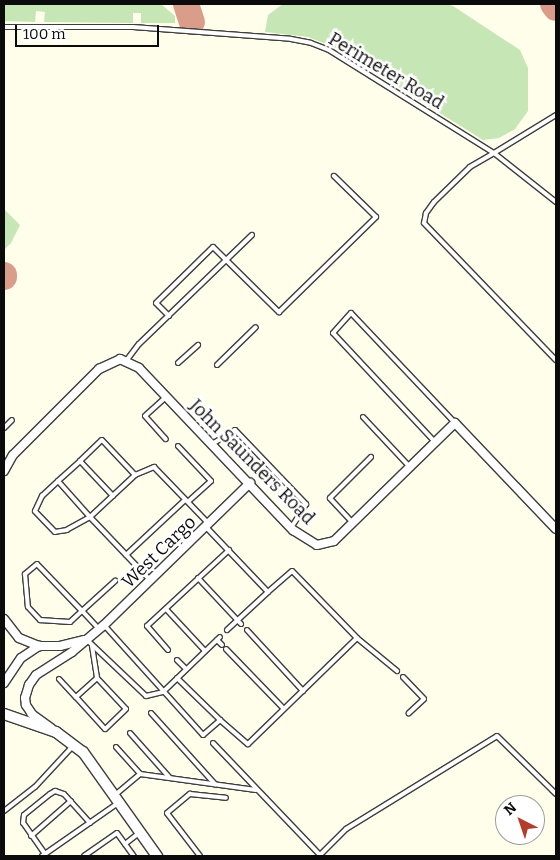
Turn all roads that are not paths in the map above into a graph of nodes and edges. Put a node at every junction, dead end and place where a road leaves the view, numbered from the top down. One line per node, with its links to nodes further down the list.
1 (4, 27): 3 (lane, Perimeter Road)
2 (556, 115): 3 (lane)
3 (494, 153): 5 (lane, Perimeter Road); 12 (lane)
4 (334, 176): 7 (lane)
5 (556, 202)
6 (252, 235): 7 (lane)
7 (227, 259): 8 (lane); 8 (lane)
8 (169, 316): 11 (lane)
9 (256, 327): 14 (lane)
10 (198, 344): 13 (lane)
11 (123, 360): 15 (street, John Saunders Road); 26 (street)
12 (556, 360)
13 (178, 363)
14 (217, 364)
15 (166, 396): 20 (lane); 22 (street, John Saunders Road)
16 (362, 417): 27 (lane)
17 (12, 420): 19 (lane)
18 (455, 423): 21 (street, John Saunders Road); 21 (lane); 37 (street)
19 (4, 428)
20 (166, 438)
21 (435, 442): 27 (street, John Saunders Road)
22 (212, 444): 30 (street, John Saunders Road); 36 (lane)
23 (178, 446): 32 (lane)
24 (371, 457): 34 (lane)
25 (80, 461): 28 (lane); 29 (lane); 31 (lane)
26 (5, 466)
27 (410, 467): 34 (street, John Saunders Road)
28 (135, 475): 31 (lane); 32 (lane)
29 (58, 481): 33 (lane); 33 (lane)
30 (250, 484): 35 (street, West Cargo); 36 (street, John Saunders Road)
31 (113, 496): 33 (lane)
32 (187, 501): 35 (lane); 39 (lane)
33 (90, 516): 39 (lane)
34 (353, 523): 36 (street, John Saunders Road)
35 (207, 525): 38 (lane); 42 (street, West Cargo)
36 (291, 528)
37 (556, 529)
38 (228, 550): 40 (lane); 43 (lane)
39 (126, 555): 42 (lane)
40 (198, 578): 44 (lane); 47 (lane)
41 (115, 580): 45 (lane)
42 (150, 581): 48 (street, West Cargo)
43 (268, 592): 47 (lane); 51 (lane)
44 (166, 609): 57 (lane); 58 (lane)
45 (82, 611): 45 (lane); 48 (lane)
46 (4, 619): 54 (street, West Cargo)
47 (239, 622): 49 (lane)
48 (102, 627): 52 (street, West Cargo); 68 (lane)
49 (227, 630)
50 (247, 630): 67 (lane)
51 (357, 638): 61 (lane); 67 (lane)
52 (86, 639): 54 (street, West Cargo); 55 (lane); 75 (street, West Cargo)
53 (222, 645): 58 (lane)
54 (39, 646): 66 (street)
55 (92, 646): 63 (lane); 68 (lane)
56 (226, 649): 70 (lane)
57 (168, 650)
58 (205, 651): 60 (lane)
59 (177, 660): 60 (lane)
60 (186, 669): 64 (lane)
61 (397, 671)
62 (403, 677): 73 (lane)
63 (97, 678): 69 (lane); 69 (lane)
64 (177, 678): 68 (lane); 74 (lane)
65 (59, 679): 69 (lane)
66 (4, 683)
67 (303, 690): 70 (lane)
68 (163, 692): 74 (lane)
69 (76, 697)
70 (284, 709): 74 (lane)
71 (151, 713): 82 (lane)
72 (4, 714): 75 (street)
73 (409, 714)
74 (220, 720)
75 (56, 732): 78 (street)
76 (130, 733): 81 (lane)
77 (213, 743): 83 (lane)
78 (75, 745): 85 (street); 88 (lane)
79 (116, 747): 80 (lane)
80 (140, 774): 81 (lane); 85 (lane)
81 (170, 778): 82 (lane)
82 (215, 784): 83 (lane)
83 (256, 790): 94 (lane)
84 (556, 794): 94 (lane)
85 (117, 798): 89 (lane); 90 (street)
86 (226, 798): 98 (lane)
87 (70, 801): 89 (lane); 91 (lane); 91 (lane)
88 (4, 811)
89 (90, 823): 93 (lane)
90 (140, 832): 92 (lane); 97 (street)
91 (30, 836): 93 (lane)
92 (125, 844): 95 (lane); 96 (lane)
93 (44, 855)
94 (321, 855)
95 (84, 856)
96 (134, 856)
97 (157, 856)
98 (200, 856)

